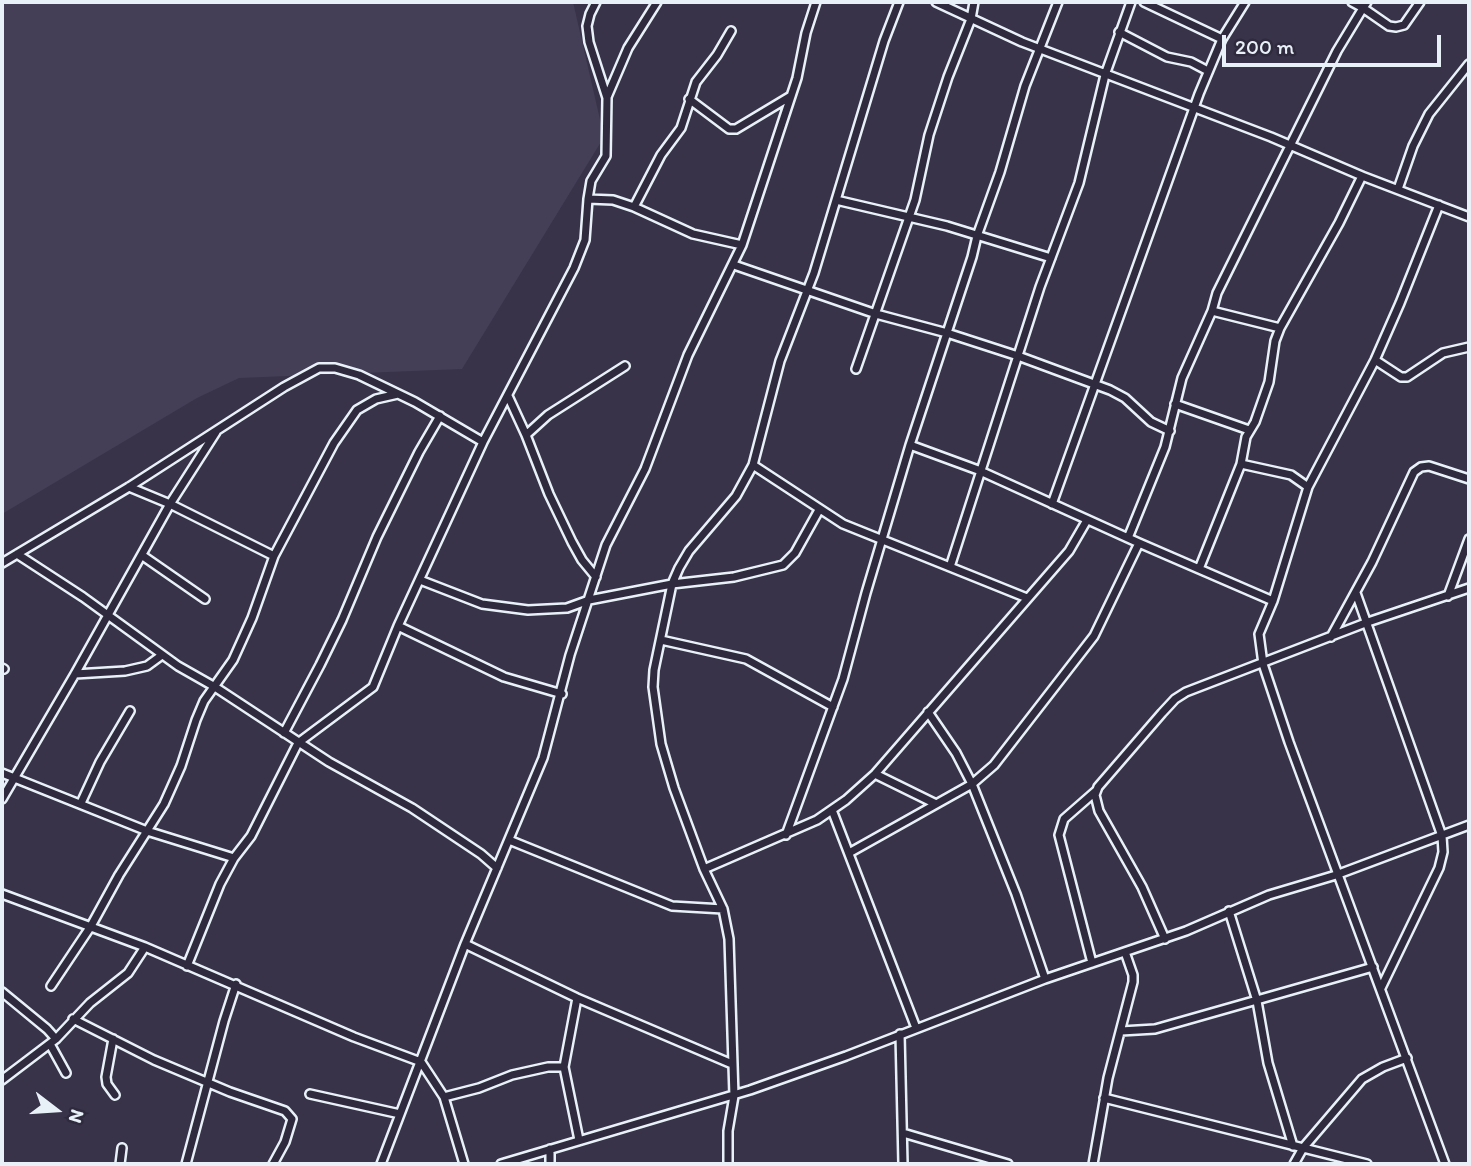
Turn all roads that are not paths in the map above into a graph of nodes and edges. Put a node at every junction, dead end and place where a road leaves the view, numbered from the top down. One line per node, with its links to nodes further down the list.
1 (596, 2): 23 (street)
2 (657, 2): 23 (street)
3 (816, 2): 22 (street)
4 (899, 2): 30 (street)
5 (936, 2): 14 (street)
6 (974, 2): 14 (street)
7 (1058, 2): 18 (street)
8 (1131, 2): 16 (street)
9 (1144, 2): 17 (street)
10 (1245, 2): 17 (street)
11 (1352, 2): 13 (street)
12 (1420, 2): 13 (street)
13 (1365, 5): 26 (street)
14 (971, 19): 18 (street); 34 (street)
15 (731, 31): 24 (street)
16 (1119, 32): 20 (street); 21 (street)
17 (1222, 39): 20 (street)
18 (1039, 49): 21 (street); 35 (street)
19 (1469, 64): 28 (street)
20 (1208, 71): 25 (street)
21 (1105, 75): 25 (street); 37 (street)
22 (791, 96): 24 (street); 36 (street)
23 (607, 97): 29 (street)
24 (689, 99): 32 (street)
25 (1194, 108): 26 (street); 49 (street)
26 (1291, 147): 27 (street); 40 (street)
27 (1362, 176): 28 (street); 42 (street)
28 (1398, 189): 31 (street)
29 (587, 199): 32 (street); 51 (street)
30 (836, 200): 34 (street); 39 (street)
31 (1439, 205): 33 (street); 46 (street)
32 (634, 207): 36 (street)
33 (1469, 216)
34 (909, 218): 35 (street); 41 (street)
35 (977, 236): 37 (street); 43 (street)
36 (742, 245): 38 (street)
37 (1051, 258): 45 (street)
38 (734, 265): 39 (street); 80 (street)
39 (808, 291): 41 (street); 61 (street)
40 (1212, 310): 42 (street); 52 (street)
41 (876, 314): 43 (street); 48 (street)
42 (1280, 328): 55 (street)
43 (947, 333): 45 (street); 59 (street)
44 (1469, 347): 46 (street)
45 (1018, 356): 49 (street); 62 (street)
46 (1375, 360): 65 (street)
47 (625, 366): 57 (street)
48 (856, 369)
49 (1095, 384): 56 (street); 67 (street)
50 (398, 394): 53 (street); 54 (street); 76 (street)
51 (508, 396): 57 (street); 58 (street)
52 (1175, 404): 55 (street); 56 (street)
53 (440, 416): 58 (street); 103 (street)
54 (218, 428): 64 (street); 66 (street)
55 (1249, 430): 60 (street)
56 (1170, 431): 70 (street)
57 (526, 435): 80 (street)
58 (483, 442): 81 (street)
59 (911, 445): 62 (street); 71 (street)
60 (1241, 464): 65 (street); 79 (street)
61 (753, 465): 68 (street); 82 (street)
62 (980, 471): 67 (street); 78 (street)
63 (1469, 480): 84 (street)
64 (129, 487): 66 (street); 74 (street)
65 (1308, 488): 89 (street)
66 (170, 504): 75 (street); 76 (street)
67 (1052, 504): 69 (street)
68 (819, 510): 71 (street); 82 (street)
69 (1087, 520): 70 (street); 86 (street)
70 (1128, 538): 73 (street)
71 (882, 539): 78 (street); 100 (street)
72 (1469, 540): 85 (street)
73 (1139, 543): 79 (street); 108 (street)
74 (17, 554): 77 (street); 90 (street)
75 (143, 556): 87 (street); 90 (street)
76 (274, 556): 98 (street)
77 (2, 564)
78 (950, 567): 86 (street)
79 (1199, 569): 89 (street)
80 (596, 577): 88 (street)
81 (420, 580): 88 (street); 92 (street)
82 (672, 584): 88 (street); 94 (street)
83 (1469, 588): 85 (street)
84 (1356, 593): 91 (street); 93 (street)
85 (1448, 596): 91 (street)
86 (1027, 598): 102 (street)
87 (205, 599)
88 (589, 600): 99 (street)
89 (1273, 601): 96 (street)
90 (107, 614): 95 (street); 97 (street)
91 (1368, 622): 93 (street); 117 (street)
92 (398, 626): 99 (street); 104 (street)
93 (1331, 638): 96 (street)
94 (661, 640): 100 (street); 122 (street)
95 (162, 655): 97 (street); 98 (street)
96 (1263, 664): 109 (street); 123 (street)
97 (75, 674): 107 (street)
98 (215, 687): 103 (street); 115 (street)
99 (562, 694): 118 (street)
100 (833, 707): 116 (street)
101 (130, 711): 111 (street)
102 (928, 712): 106 (street); 108 (street)
103 (284, 733): 104 (street)
104 (298, 743): 120 (street); 121 (street)
105 (2, 773): 107 (street)
106 (875, 774): 112 (street); 113 (street)
107 (14, 778): 110 (street); 111 (street)
108 (972, 784): 112 (street); 135 (street)
109 (1096, 790): 128 (street); 132 (street)
110 (2, 799)
111 (81, 803): 115 (street)
112 (936, 804): 119 (street)
113 (832, 810): 116 (street); 119 (street)
114 (1469, 825): 117 (street)
115 (147, 831): 120 (street); 127 (street)
116 (786, 835): 122 (street)
117 (1442, 836): 123 (street); 138 (street)
118 (509, 841): 121 (street); 125 (street)
119 (849, 853): 143 (street)
120 (234, 858): 133 (street)
121 (497, 868): 129 (street)
122 (705, 869): 125 (street)
123 (1336, 875): 126 (street); 134 (street)
124 (2, 894): 127 (street)
125 (723, 909): 150 (street)
126 (1229, 911): 128 (street); 141 (street)
127 (91, 926): 130 (street); 137 (street)
128 (1165, 939): 131 (street)
129 (465, 944): 140 (street); 149 (street)
130 (145, 947): 133 (street); 142 (street)
131 (1125, 952): 132 (street); 144 (street)
132 (1092, 963): 135 (street)
133 (187, 966): 136 (street)
134 (1373, 967): 138 (street); 141 (street)
135 (1045, 979): 143 (street)
136 (236, 984): 149 (street); 154 (street)
137 (51, 986)
138 (1381, 988): 148 (street)
139 (2, 992): 147 (street)
140 (577, 998): 150 (street); 151 (street)
141 (1257, 1001): 144 (street); 163 (street)
142 (73, 1019): 146 (street); 147 (street)
143 (916, 1028): 145 (street)
144 (1121, 1031): 159 (street)
145 (900, 1034): 157 (street); 161 (street)
146 (113, 1040): 154 (street); 156 (street)
147 (53, 1041): 152 (street); 153 (street)
148 (1407, 1058): 165 (street); 181 (street)
149 (421, 1062): 158 (street); 160 (street)
150 (732, 1064): 157 (street)
151 (564, 1067): 158 (street); 162 (street)
152 (65, 1073)
153 (2, 1080)
154 (208, 1082): 169 (street); 170 (street)
155 (310, 1094): 160 (street)
156 (115, 1095)
157 (734, 1096): 162 (street); 175 (street)
158 (444, 1097): 172 (street)
159 (1104, 1098): 163 (street); 178 (street)
160 (400, 1114): 171 (street)
161 (903, 1132): 176 (street); 177 (street)
162 (579, 1140): 166 (street)
163 (1293, 1146): 165 (street)
164 (122, 1148): 168 (street)
165 (1303, 1148): 167 (street); 179 (street)
166 (551, 1149): 173 (street); 174 (street)
167 (1335, 1160): 180 (street)
168 (120, 1164)
169 (186, 1164)
170 (273, 1164)
171 (381, 1164)
172 (464, 1164)
173 (501, 1164)
174 (550, 1164)
175 (728, 1164)
176 (903, 1164)
177 (1008, 1164)
178 (1093, 1164)
179 (1294, 1164)
180 (1367, 1164)
181 (1445, 1164)

